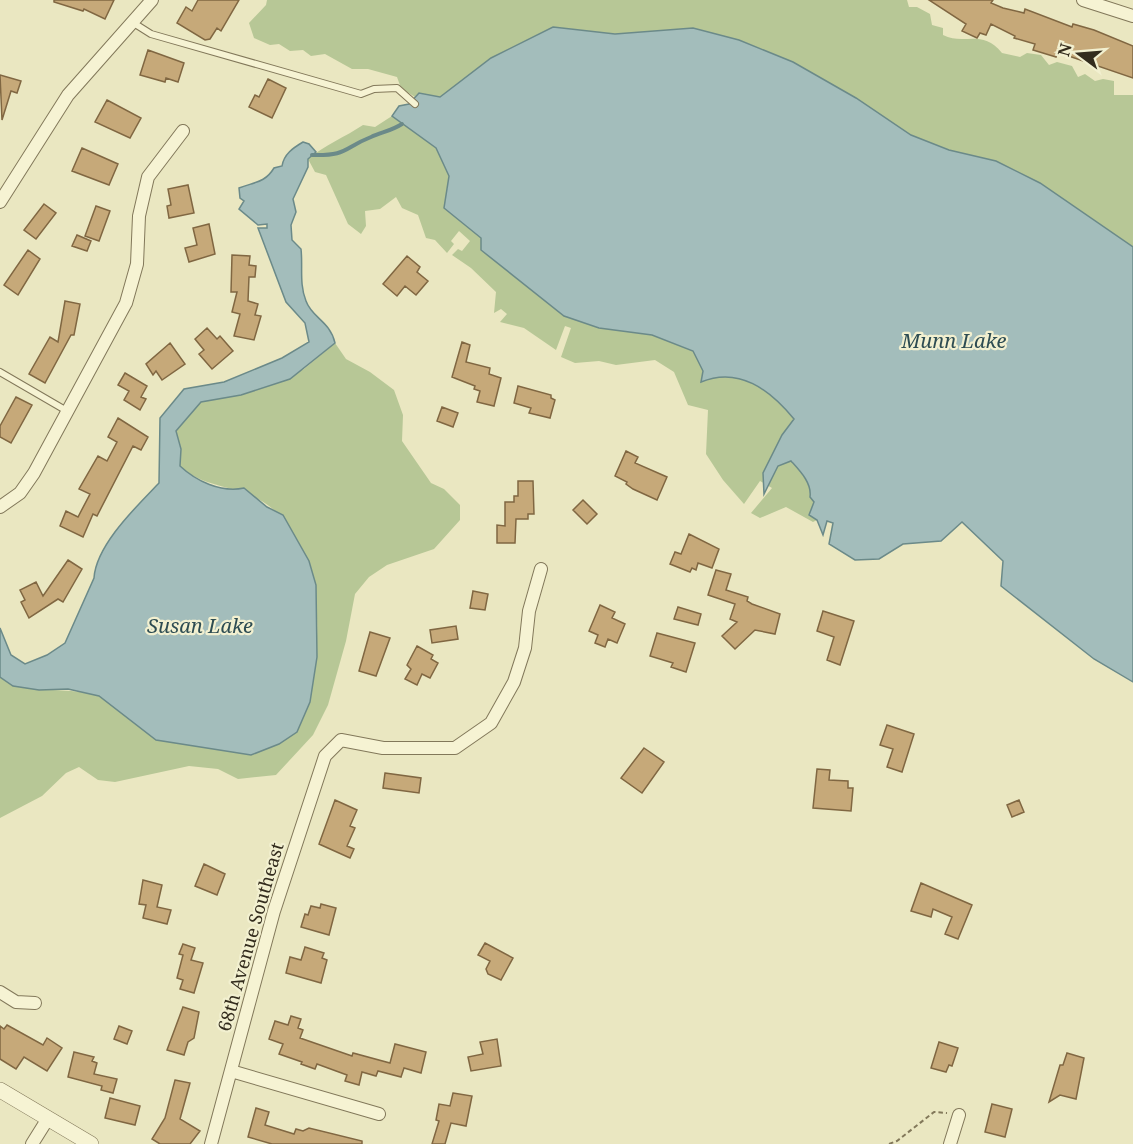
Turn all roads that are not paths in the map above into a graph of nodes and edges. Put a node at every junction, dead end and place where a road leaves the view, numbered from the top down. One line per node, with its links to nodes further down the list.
1 (152, 0): 4 (street)
2 (1083, 0): 3 (street)
3 (1133, 16)
4 (131, 22): 5 (lane); 7 (street)
5 (415, 104)
6 (183, 131): 9 (street)
7 (0, 202)
8 (0, 372): 9 (lane)
9 (68, 411): 10 (street)
10 (0, 507)
11 (541, 569): 14 (street, 68th Avenue Southeast)
12 (0, 992): 13 (street)
13 (35, 1004)
14 (231, 1071): 16 (street); 21 (street, 68th Avenue Southeast)
15 (0, 1090): 18 (street)
16 (379, 1114)
17 (959, 1115): 22 (street)
18 (47, 1120): 19 (street); 20 (street)
19 (32, 1144)
20 (92, 1144)
21 (211, 1144)
22 (950, 1144)

